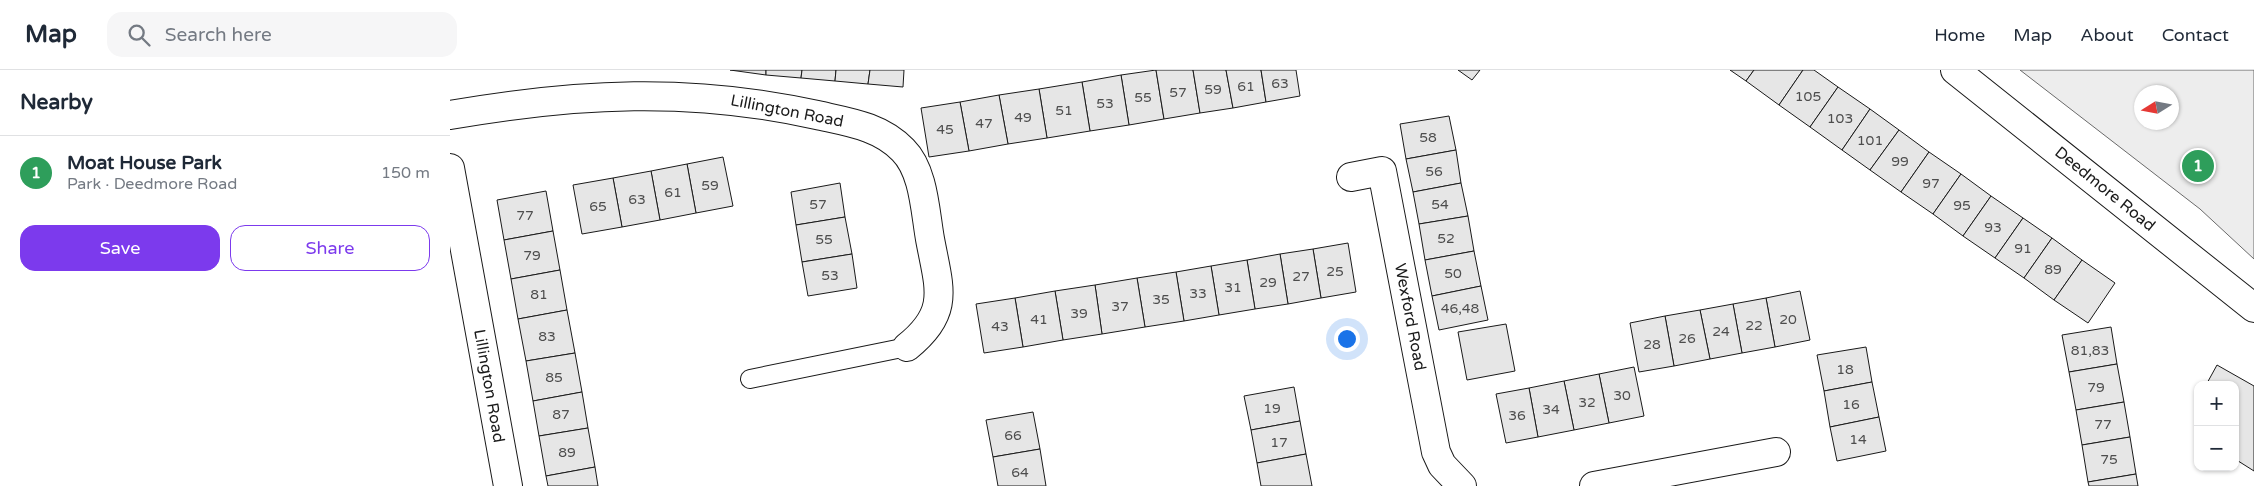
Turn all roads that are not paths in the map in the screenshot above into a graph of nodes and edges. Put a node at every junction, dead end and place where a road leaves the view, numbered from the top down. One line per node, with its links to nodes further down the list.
1 (1956, 70): 6 (street, Deedmore Road)
2 (450, 115): 7 (street, Lillington Road)
3 (450, 168): 5 (street, Lillington Road)
4 (1351, 177): 11 (street, Wexford Road)
5 (459, 273): 10 (street, Lillington Road)
6 (2254, 308)
7 (907, 347): 8 (lane)
8 (750, 378)
9 (1776, 452): 12 (street)
10 (508, 486)
11 (1462, 486)
12 (1600, 486)

